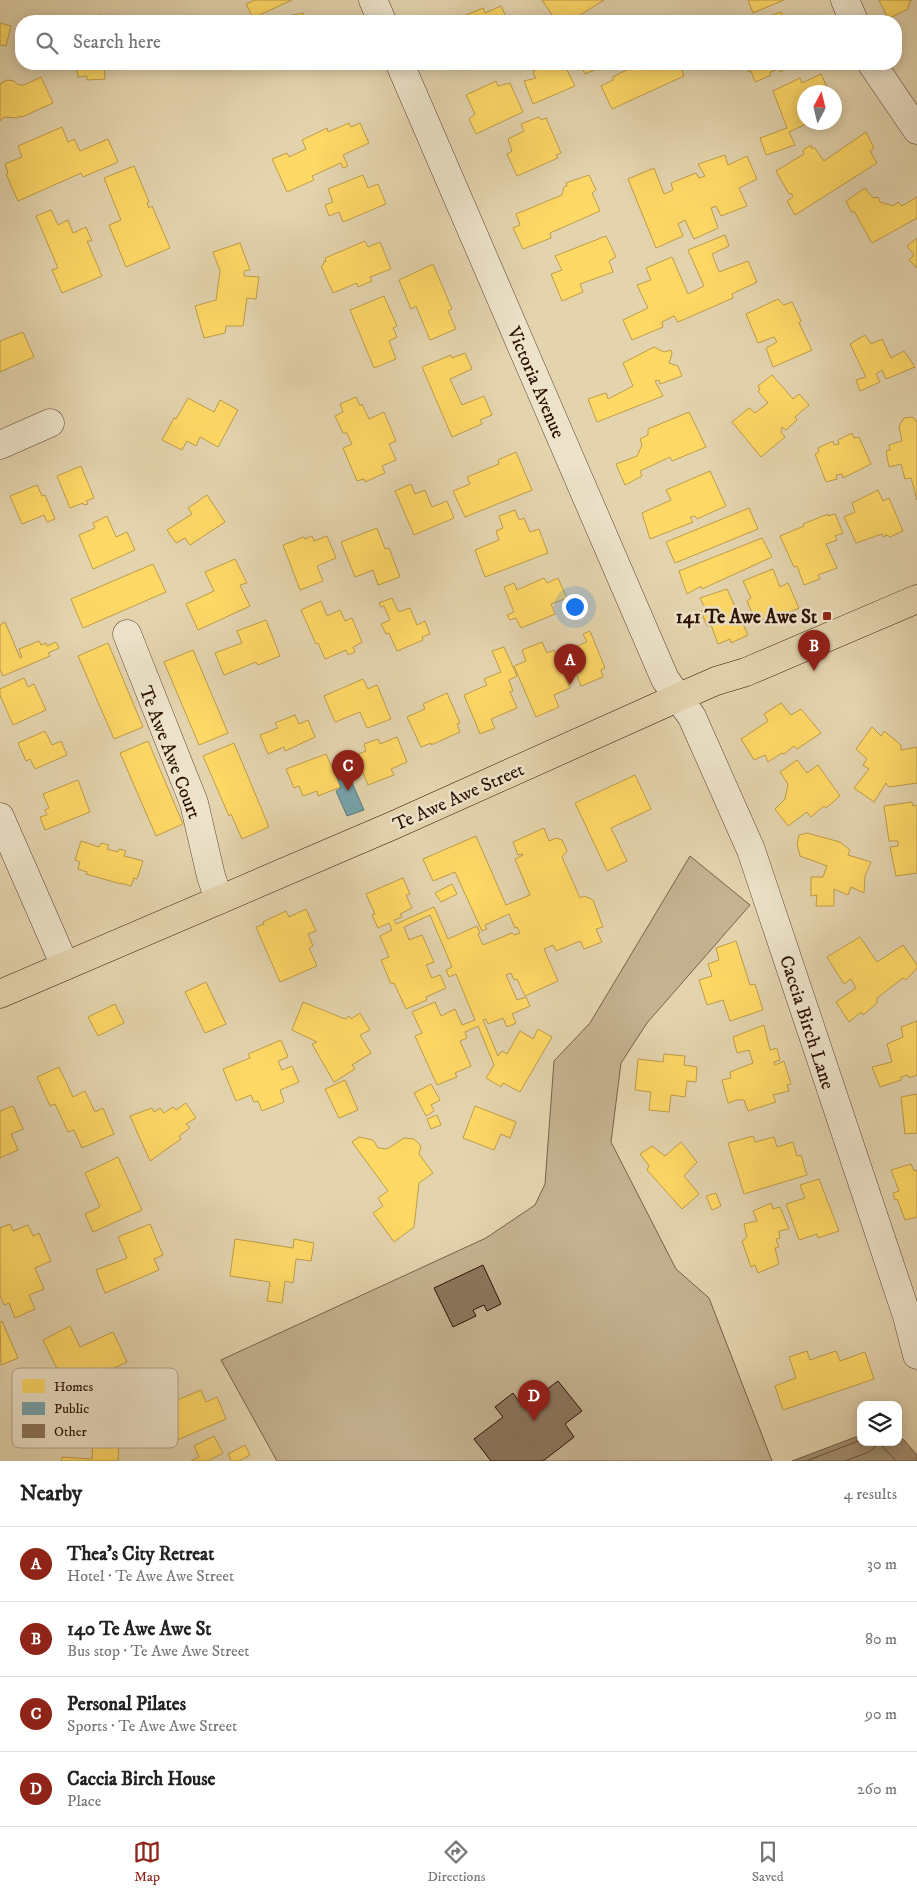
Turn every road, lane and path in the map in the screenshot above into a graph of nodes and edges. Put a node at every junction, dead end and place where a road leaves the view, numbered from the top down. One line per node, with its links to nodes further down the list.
1 (373, 0): 3 (street)
2 (845, 0): 4 (street)
3 (379, 15)
4 (851, 15)
5 (403, 70): 12 (street, Victoria Avenue)
6 (876, 70): 7 (street)
7 (917, 130)
8 (50, 423): 9 (street)
9 (0, 445)
10 (917, 599): 12 (main road, Te Awe Awe Street)
11 (127, 634): 14 (street, Te Awe Awe Court)
12 (677, 698): 14 (main road, Te Awe Awe Street); 17 (street, Caccia Birch Lane)
13 (0, 817): 15 (street)
14 (220, 900): 15 (main road, Te Awe Awe Street)
15 (64, 966): 16 (main road, Te Awe Awe Street)
16 (0, 994)
17 (917, 1355)

